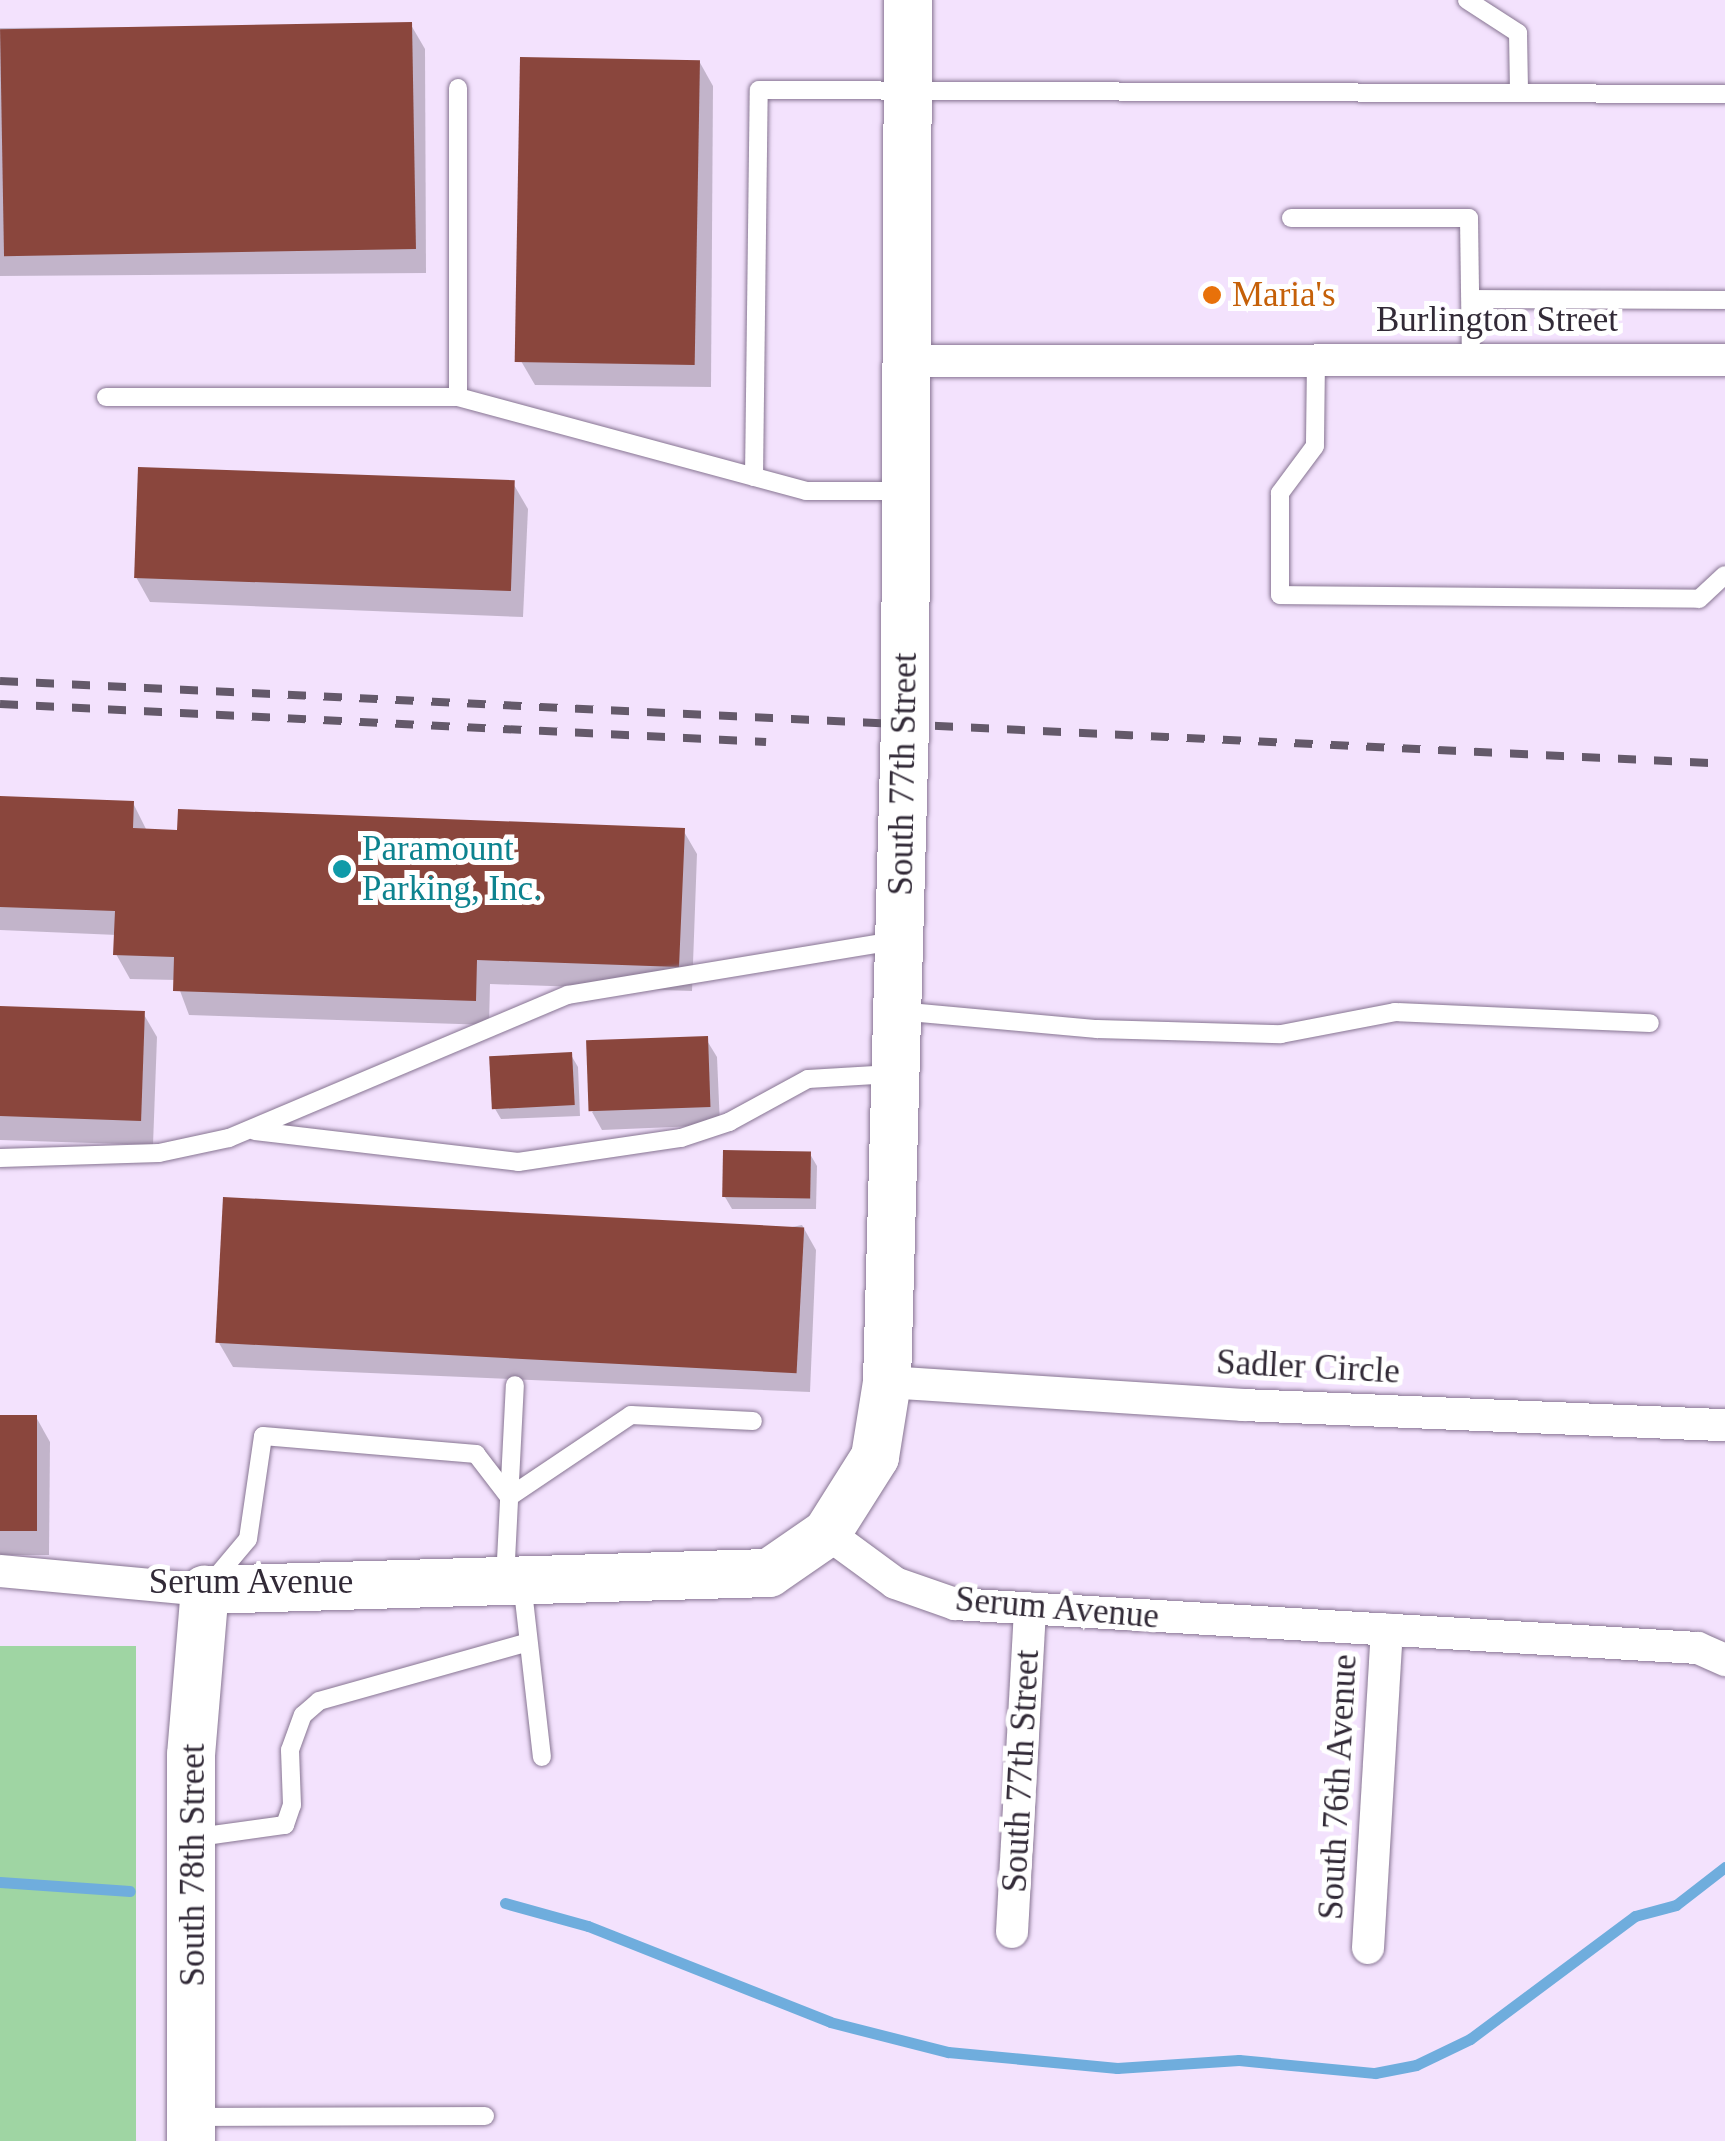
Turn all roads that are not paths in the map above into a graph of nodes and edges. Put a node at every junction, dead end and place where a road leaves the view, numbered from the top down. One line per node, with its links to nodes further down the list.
1 (908, 0): 4 (street, South 77th Street)
2 (1467, 0): 5 (lane)
3 (458, 88): 15 (lane)
4 (908, 88): 5 (lane); 13 (street, South 77th Street); 16 (lane)
5 (1519, 92): 6 (lane)
6 (1725, 94)
7 (1292, 218): 8 (lane)
8 (1471, 299): 9 (lane); 11 (lane)
9 (1725, 300)
10 (1316, 360): 11 (street, Burlington Street); 13 (street, Burlington Street); 18 (lane)
11 (1471, 360): 12 (street, Burlington Street)
12 (1725, 360)
13 (908, 361): 17 (street, South 77th Street)
14 (106, 397): 15 (lane)
15 (458, 397): 16 (lane)
16 (754, 477): 17 (lane)
17 (908, 492): 19 (street, South 77th Street)
18 (1725, 575)
19 (899, 940): 20 (street, South 77th Street); 23 (lane)
20 (898, 1011): 21 (lane); 22 (street, South 77th Street)
21 (1650, 1024)
22 (896, 1074): 23 (lane); 25 (street, South 77th Street)
23 (250, 1130): 24 (lane)
24 (0, 1158)
25 (887, 1382): 28 (street, Sadler Circle); 30 (street, South 77th Street)
26 (515, 1385): 29 (lane)
27 (753, 1420): 29 (lane)
28 (1725, 1425)
29 (509, 1497): 32 (lane); 33 (lane)
30 (827, 1534): 32 (street, Serum Avenue); 34 (street, Serum Avenue)
31 (0, 1571): 33 (street, Serum Avenue)
32 (513, 1581): 33 (street, Serum Avenue); 36 (lane)
33 (205, 1590): 39 (street, South 78th Street)
34 (1030, 1610): 35 (street, Serum Avenue); 40 (street, South 77th Street)
35 (1387, 1630): 37 (street, Serum Avenue); 41 (street, South 76th Avenue)
36 (526, 1643): 38 (lane); 39 (lane)
37 (1725, 1660)
38 (542, 1757)
39 (190, 1838): 43 (street, South 78th Street)
40 (1012, 1932)
41 (1368, 1948)
42 (485, 2116): 43 (lane)
43 (191, 2129)

